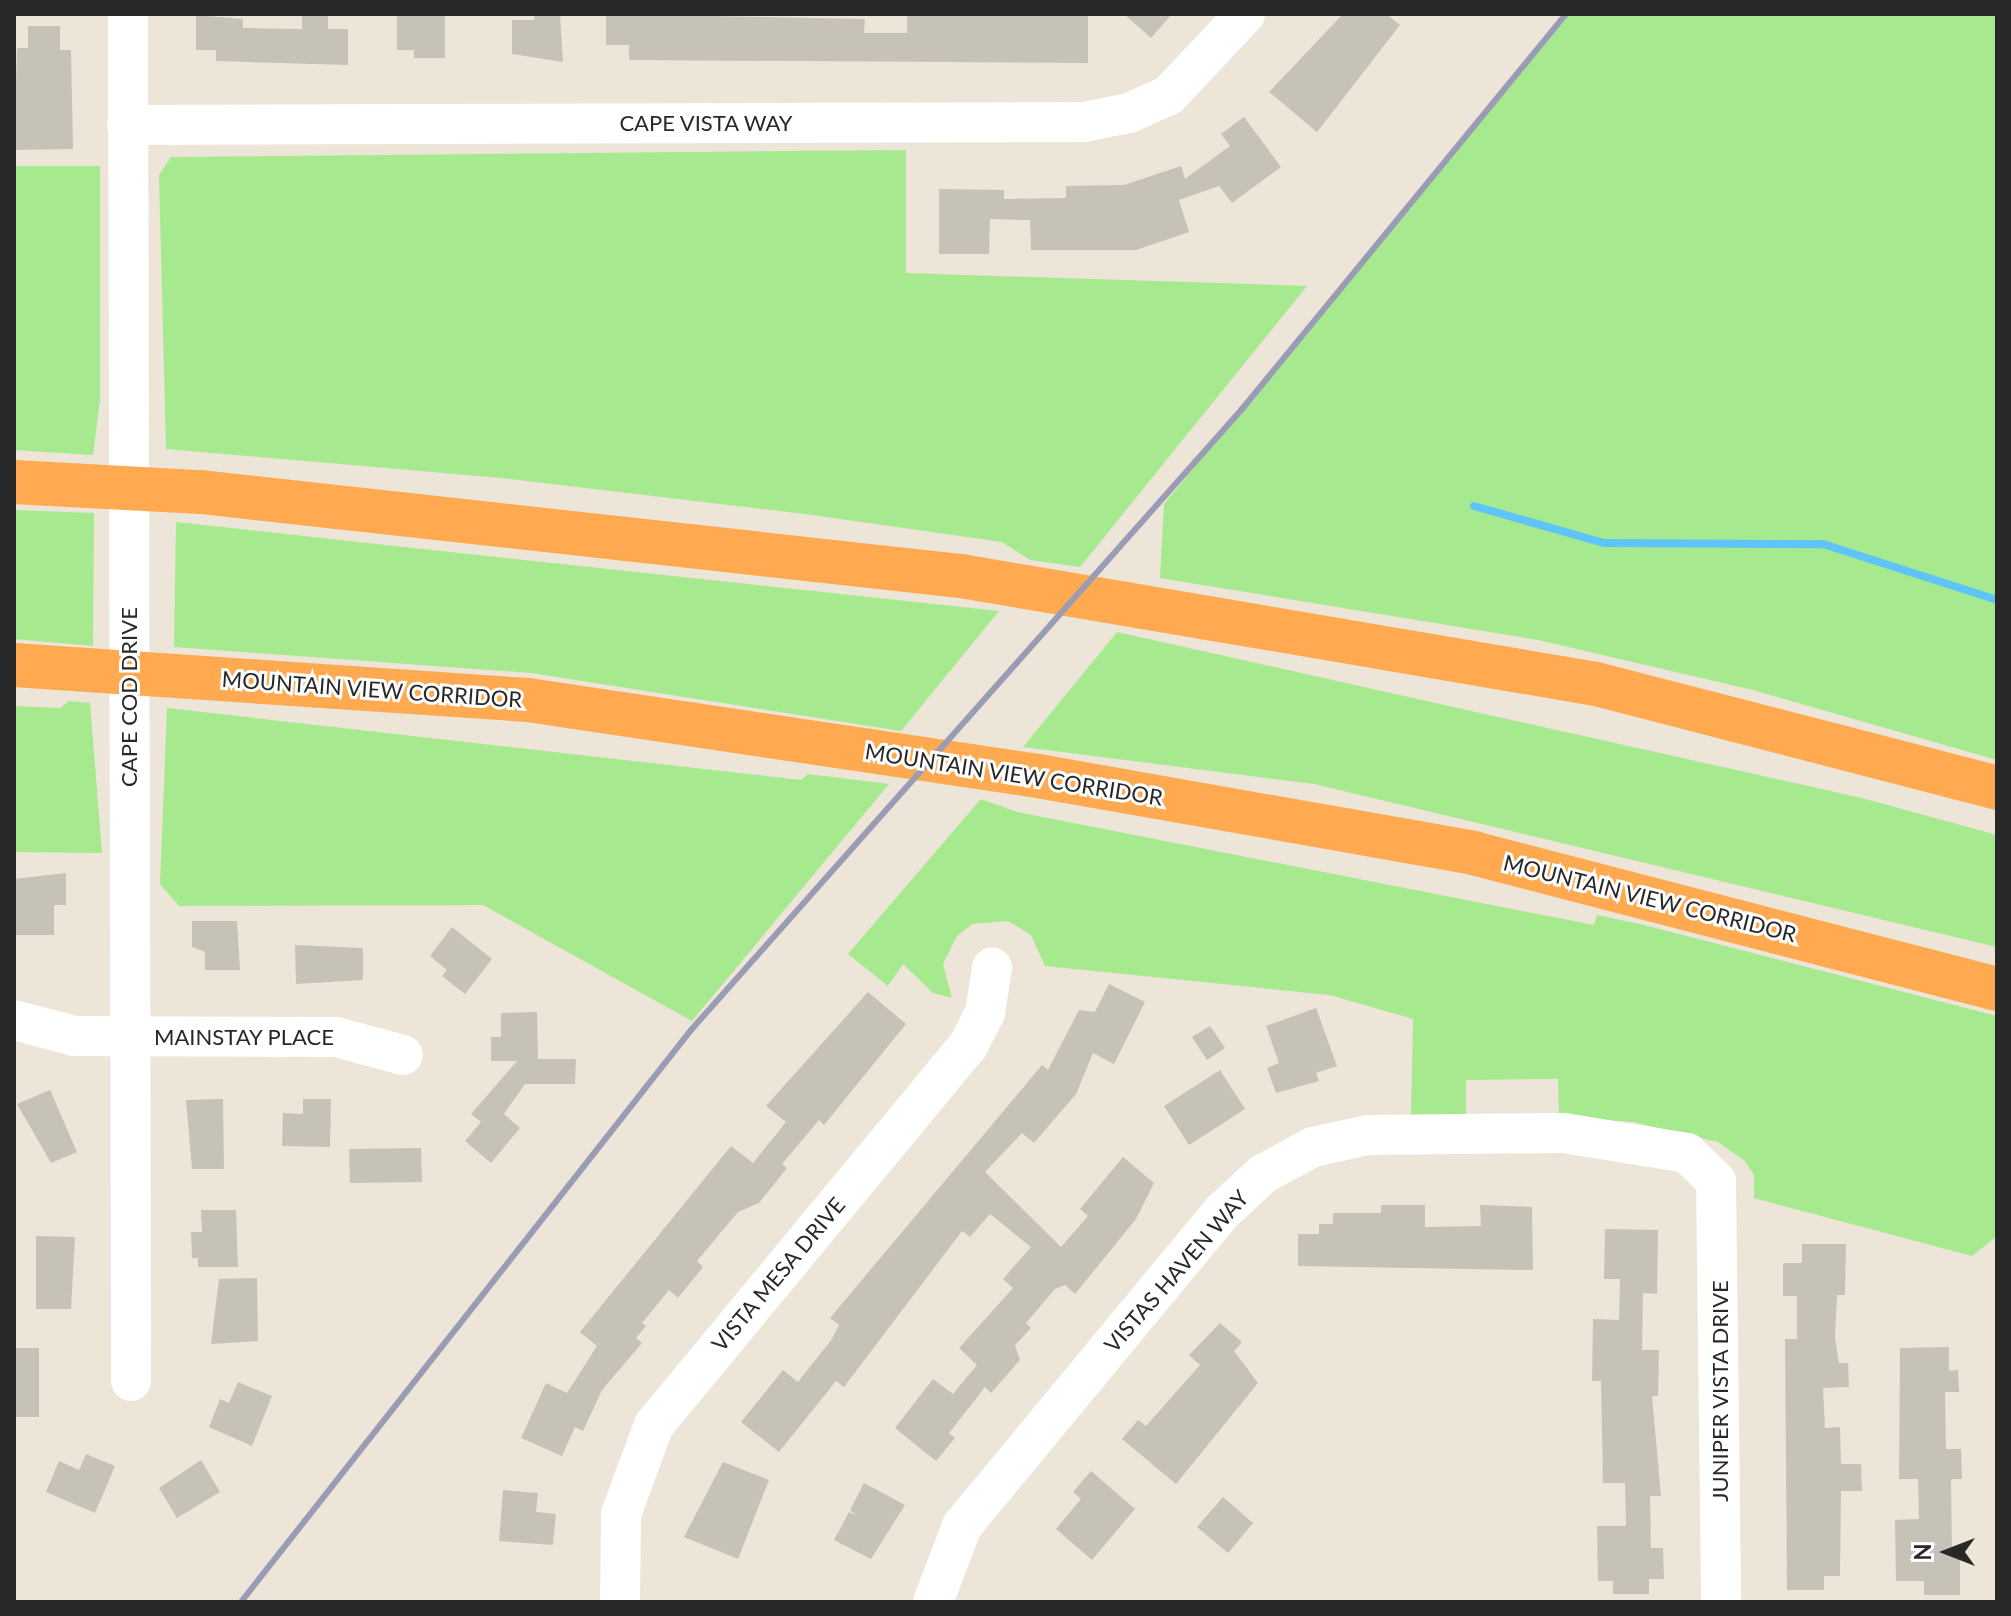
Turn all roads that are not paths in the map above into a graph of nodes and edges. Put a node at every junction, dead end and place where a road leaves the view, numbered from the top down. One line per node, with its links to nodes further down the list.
1 (128, 14): 3 (street, CAPE COD DRIVE)
2 (1245, 14): 3 (street, CAPE VISTA WAY)
3 (127, 125): 10 (street, CAPE COD DRIVE)
4 (35, 483): 6 (highway)
5 (35, 665): 8 (highway, MOUNTAIN VIEW CORRIDOR)
6 (1997, 788)
7 (992, 968): 14 (street, VISTA MESA DRIVE)
8 (1997, 989)
9 (14, 1020): 10 (street, MAINSTAY PLACE)
10 (130, 1037): 11 (street, MAINSTAY PLACE); 13 (street, CAPE COD DRIVE)
11 (403, 1055)
12 (1716, 1181): 15 (street, VISTAS HAVEN WAY); 16 (street, JUNIPER VISTA DRIVE)
13 (131, 1381)
14 (620, 1602)
15 (933, 1602)
16 (1721, 1602)

